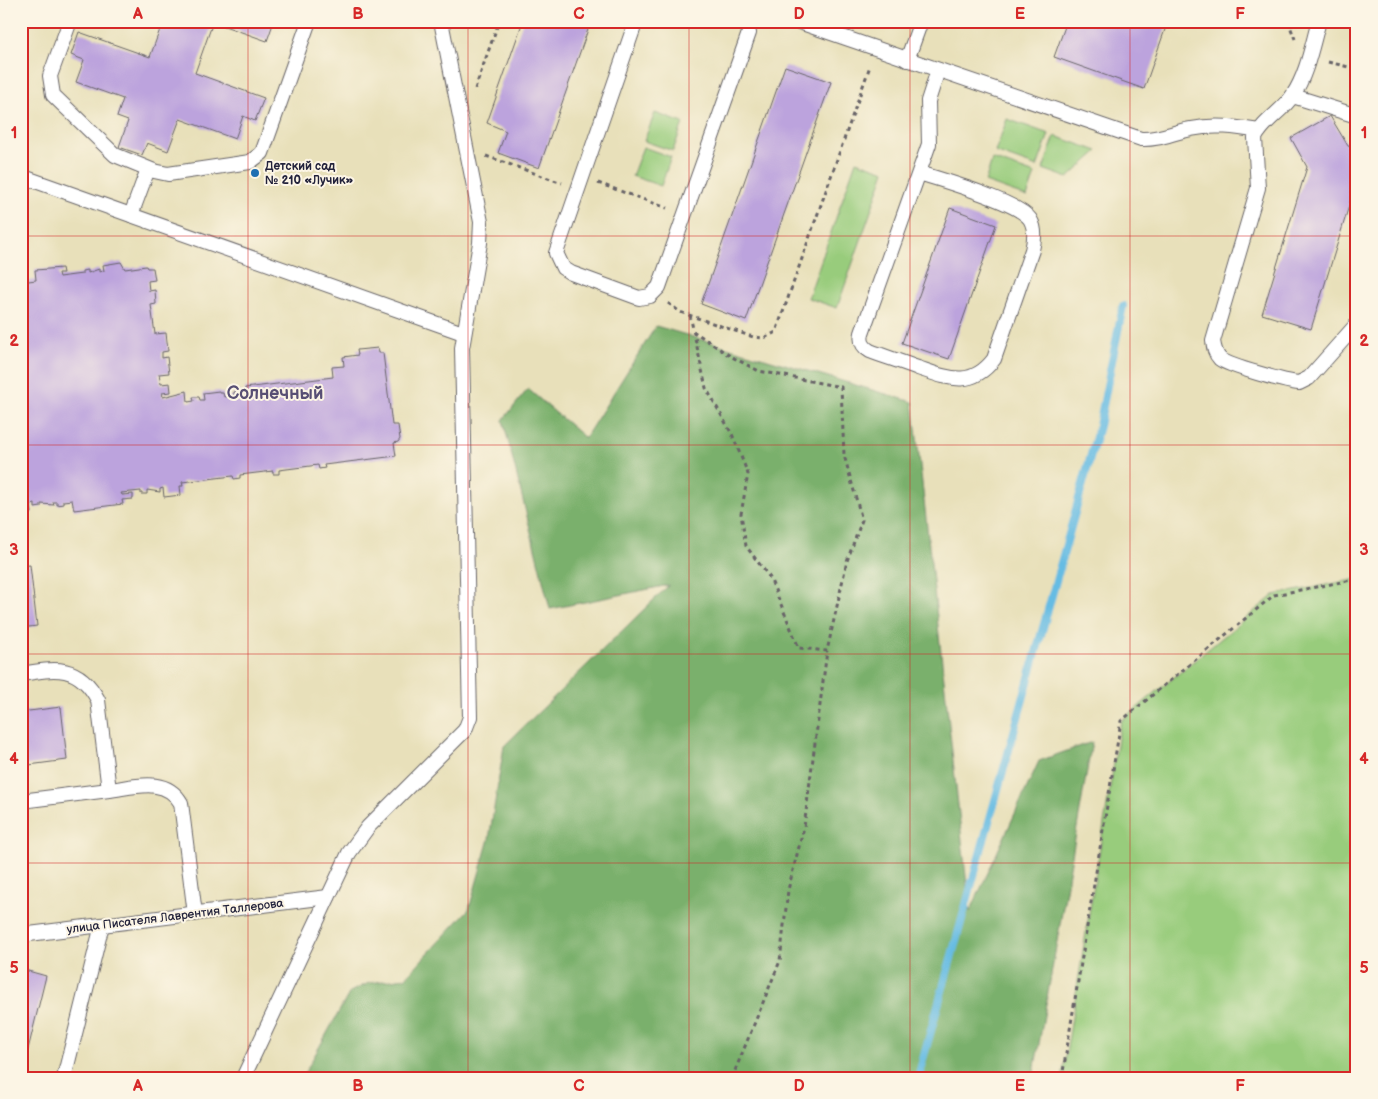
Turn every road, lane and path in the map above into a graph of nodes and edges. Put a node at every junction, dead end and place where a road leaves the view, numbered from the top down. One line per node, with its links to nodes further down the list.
1 (70, 21): 18 (lane)
2 (309, 21): 18 (lane)
3 (441, 21): 17 (lane)
4 (499, 21): 13 (path)
5 (636, 21): 21 (lane)
6 (796, 21): 10 (lane)
7 (921, 21): 11 (lane)
8 (1319, 21): 14 (lane)
9 (749, 33): 22 (lane)
10 (876, 49): 11 (lane); 25 (path)
11 (907, 60): 12 (lane)
12 (938, 70): 16 (lane); 19 (lane)
13 (474, 91)
14 (1292, 96): 15 (lane); 16 (lane)
15 (1357, 116)
16 (1259, 131): 26 (lane)
17 (466, 149): 21 (path); 28 (lane)
18 (148, 169): 23 (lane)
19 (918, 172): 19 (lane)
20 (21, 176): 23 (lane)
21 (579, 183): 22 (path); 24 (lane)
22 (685, 214): 24 (lane)
23 (131, 215): 28 (lane)
24 (656, 291): 25 (path)
25 (690, 315): 27 (path)
26 (1357, 324)
27 (693, 330): 30 (path); 30 (path)
28 (464, 333): 34 (lane)
29 (1357, 580): 41 (path)
30 (827, 651): 40 (path)
31 (21, 674): 32 (lane)
32 (109, 790): 33 (lane); 35 (lane)
33 (21, 801)
34 (328, 897): 35 (lane, улица Писателя Лаврентия Таллерова); 39 (lane)
35 (195, 914): 36 (lane, улица Писателя Лаврентия Таллерова)
36 (102, 925): 37 (lane, улица Писателя Лаврентия Таллерова); 38 (lane)
37 (21, 935)
38 (64, 1078)
39 (243, 1078)
40 (732, 1078)
41 (1062, 1078)

